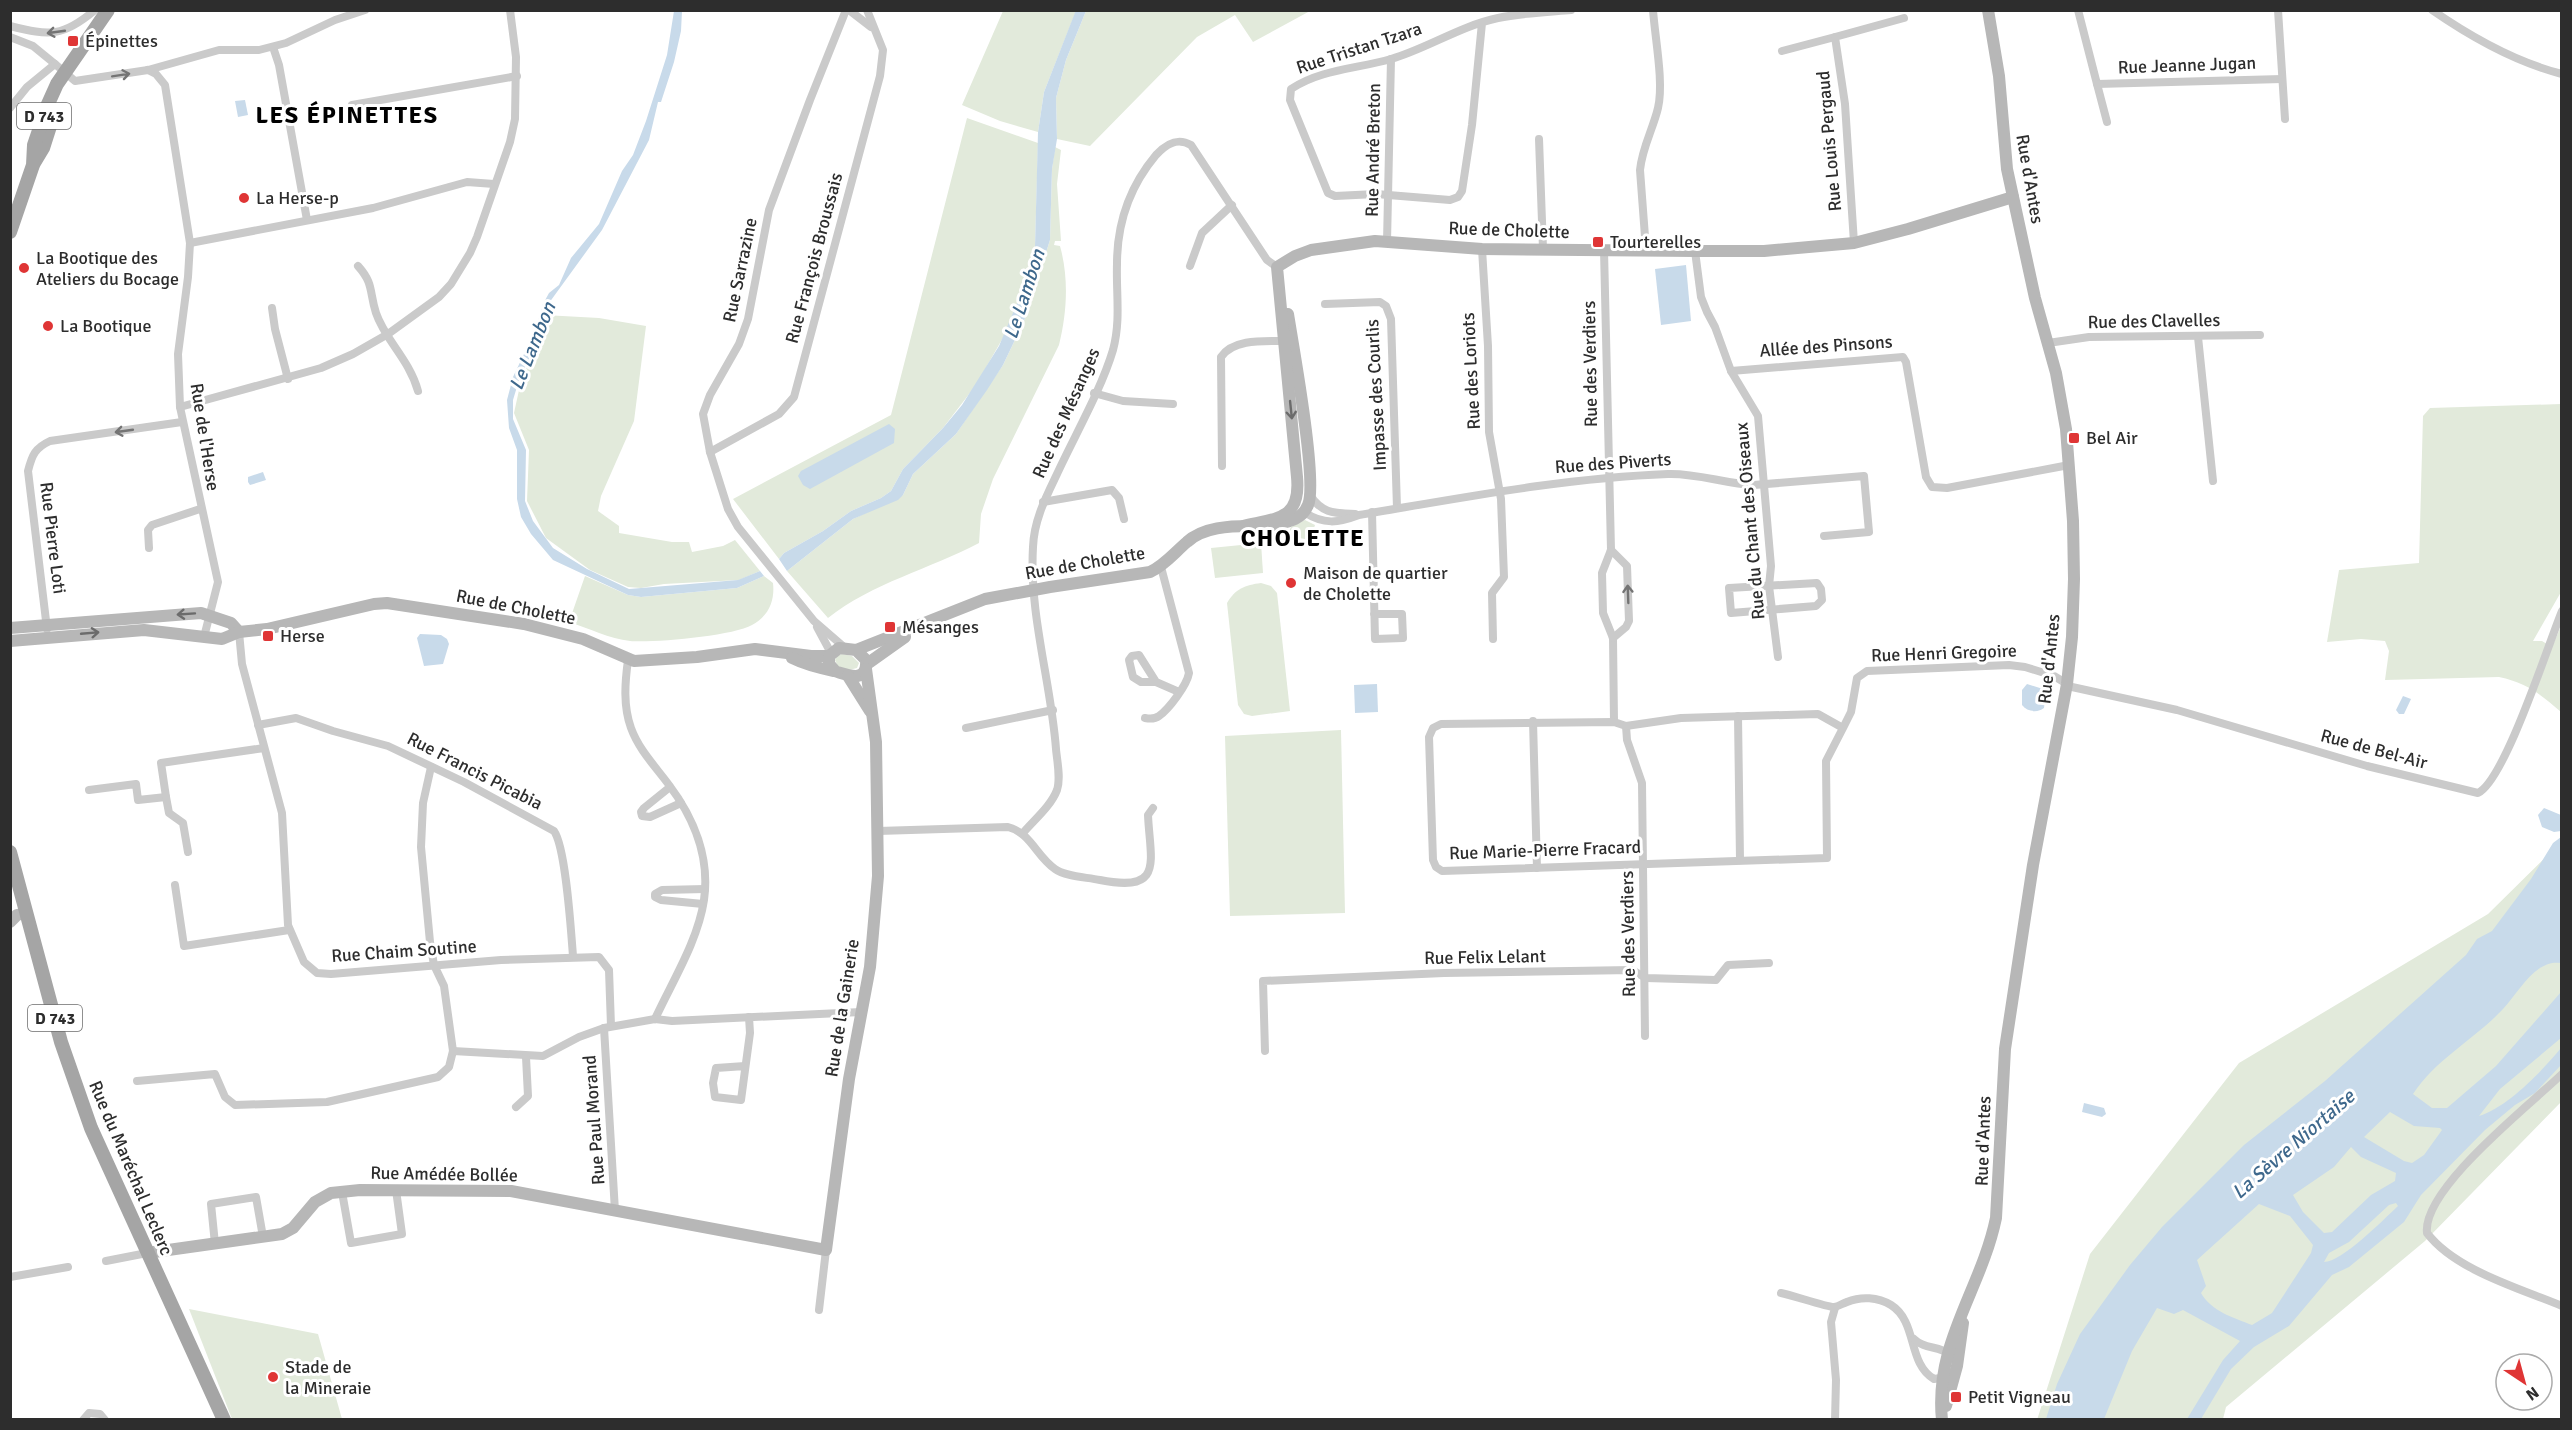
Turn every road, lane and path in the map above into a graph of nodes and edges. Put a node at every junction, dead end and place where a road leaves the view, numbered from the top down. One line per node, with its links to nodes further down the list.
1 (95, 10): 16 (street, one-way to 16)
2 (108, 10): 26 (main road, D 743)
3 (365, 10): 21 (street)
4 (510, 10): 28 (street)
5 (841, 10): 20 (street, Rue Sarrazine)
6 (848, 10): 17 (street); 20 (street, Rue Sarrazine)
7 (867, 10): 17 (street, Rue François Broussais)
8 (1571, 10): 15 (street, Rue Tristan Tzara)
9 (1653, 10): 48 (street)
10 (1988, 10): 38 (street, Rue d'Antes)
11 (2078, 10): 30 (street, Rue Jeanne Jugan)
12 (2278, 10): 29 (street)
13 (2432, 10): 27 (street)
14 (1904, 18): 19 (street)
15 (1482, 23): 23 (street, Rue Tristan Tzara); 37 (street)
16 (10, 26)
17 (873, 30): 68 (street, Rue François Broussais)
18 (10, 37): 24 (street)
19 (1835, 37): 22 (street); 44 (street, Rue Louis Pergaud)
20 (834, 40): 68 (street, Rue Sarrazine)
21 (273, 46): 25 (street); 40 (street)
22 (1782, 51)
23 (1391, 59): 37 (street, Rue André Breton); 37 (street, Rue Tristan Tzara)
24 (55, 64): 26 (street); 32 (street)
25 (148, 70): 26 (street, one-way to 25); 43 (street, Rue de l'Herse)
26 (67, 73): 41 (main road, D 743)
27 (2562, 74)
28 (517, 76): 31 (street); 36 (street)
29 (2282, 79): 30 (street, Rue Jeanne Jugan); 33 (street)
30 (2097, 84): 34 (street)
31 (352, 105)
32 (10, 108)
33 (2285, 119)
34 (2107, 122)
35 (1539, 139): 46 (street)
36 (494, 184): 40 (street); 56 (street)
37 (1388, 195): 42 (street, Rue André Breton)
38 (2013, 196): 44 (street, Rue de Cholette); 60 (street, Rue d'Antes)
39 (1232, 205): 51 (street); 52 (street, Rue des Mésanges); 64 (street, Rue des Mésanges)
40 (307, 220): 43 (street)
41 (10, 232)
42 (1388, 242): 45 (street, Rue de Cholette); 52 (street, Rue de Cholette)
43 (189, 243): 66 (street, Rue de l'Herse)
44 (1854, 243): 49 (street, Rue de Cholette)
45 (1482, 249): 46 (street, Rue de Cholette); 74 (street, Rue des Loriots)
46 (1543, 249): 47 (street, Rue de Cholette)
47 (1604, 250): 48 (street, Rue de Cholette); 71 (street, Rue des Verdiers)
48 (1646, 250): 49 (street, Rue de Cholette)
49 (1695, 251): 61 (street, Rue du Chant des Oiseaux)
50 (358, 266): 56 (street)
51 (1190, 266)
52 (1277, 267): 53 (street)
53 (1279, 289): 59 (street); 76 (street)
54 (1325, 304): 77 (street, Impasse des Courlis)
55 (272, 308): 62 (street)
56 (388, 334): 62 (street); 63 (street)
57 (2260, 335): 58 (street, Rue des Clavelles)
58 (2198, 337): 60 (street, Rue des Clavelles); 72 (street)
59 (1283, 341): 70 (street); 76 (street, one-way to 76)
60 (2048, 344): 69 (street, Rue d'Antes)
61 (1731, 371): 69 (street, Allée des Pinsons); 73 (street, Rue du Chant des Oiseaux)
62 (288, 379): 66 (street)
63 (418, 391)
64 (1095, 393): 65 (street); 75 (street, Rue des Mésanges)
65 (1173, 404)
66 (180, 407): 67 (street, Rue de l'Herse)
67 (182, 422): 78 (street, Rue de l'Herse); 95 (street, Rue Pierre Loti, one-way to 95)
68 (710, 452): 92 (street, Rue Sarrazine)
69 (2069, 465): 111 (street, Rue d'Antes)
70 (1222, 466)
71 (1610, 478): 73 (street, Rue des Piverts); 74 (street, Rue des Piverts); 84 (street, Rue des Verdiers)
72 (2213, 481)
73 (1764, 483): 82 (street, Rue des Piverts); 86 (street, Rue du Chant des Oiseaux)
74 (1499, 492): 77 (street, Rue des Piverts); 99 (street, Rue des Loriots)
75 (1044, 502): 81 (street); 87 (street, Rue des Mésanges)
76 (1306, 505): 80 (street, Rue des Piverts); 80 (street, Rue des Piverts); 85 (street, Rue de Cholette)
77 (1397, 508): 79 (street, Rue des Piverts)
78 (200, 509): 83 (street); 91 (street, Rue de l'Herse)
79 (1372, 513): 80 (street, Rue des Piverts); 90 (street)
80 (1359, 515)
81 (1124, 519)
82 (1824, 536)
83 (149, 549)
84 (1611, 550): 98 (street, Rue des Verdiers); 98 (street, one-way to 84)
85 (1161, 567): 87 (street, Rue de Cholette); 112 (street)
86 (1768, 586): 88 (street, Rue du Chant des Oiseaux); 88 (street); 88 (street)
87 (1033, 590): 93 (street, Rue de Cholette); 113 (street, Rue des Mésanges)
88 (1771, 609): 104 (street, Rue du Chant des Oiseaux)
89 (2562, 612): 111 (street, Rue de Bel-Air)
90 (1374, 614): 90 (street)
91 (210, 615): 95 (street, Rue de Cholette, one-way to 95); 96 (street, Rue de Cholette); 97 (street, Rue de l'Herse)
92 (814, 621): 101 (street, Rue Sarrazine); 103 (street, Rue Sarrazine)
93 (924, 623): 101 (street, Rue de Cholette); 106 (street, Rue de Cholette)
94 (10, 628): 95 (street, Rue de Cholette)
95 (47, 632): 97 (street, Rue de Cholette, one-way to 97); 100 (street, Rue de Cholette)
96 (239, 632): 97 (street, Rue de Cholette); 105 (street, Rue de Cholette); 119 (street, Rue Chaim Soutine)
97 (204, 637)
98 (1613, 638): 118 (street, Rue des Verdiers)
99 (1493, 639)
100 (10, 641)
101 (850, 649): 103 (street); 106 (street)
102 (783, 653): 103 (street, Rue de Cholette); 105 (street, Rue de Cholette); 107 (street, Rue de Cholette)
103 (830, 654): 107 (street)
104 (1778, 657)
105 (628, 660): 125 (street)
106 (866, 666): 108 (street); 114 (street, Rue de la Gainerie)
107 (835, 671): 108 (street)
108 (848, 676): 114 (street, Rue de la Gainerie)
109 (1857, 678): 111 (street, Rue Henri Gregoire); 122 (street, Rue Marie-Pierre Fracard)
110 (1156, 682): 112 (street)
111 (2067, 684): 174 (street, Rue d'Antes)
112 (1179, 692): 116 (street)
113 (1053, 710): 121 (street); 131 (street, Rue des Mésanges)
114 (870, 711): 130 (street, Rue de la Gainerie)
115 (1737, 716): 120 (street, Rue Marie-Pierre Fracard); 122 (street, Rue Marie-Pierre Fracard); 134 (street)
116 (1145, 718)
117 (1533, 722): 118 (street, Rue Marie-Pierre Fracard); 136 (street); 136 (street, Rue Marie-Pierre Fracard)
118 (1614, 722): 120 (street, Rue Marie-Pierre Fracard)
119 (258, 725): 123 (street, Rue Chaim Soutine); 124 (street, Rue Francis Picabia)
120 (1626, 726): 135 (street, Rue des Verdiers)
121 (966, 728)
122 (1843, 728): 134 (street, Rue Marie-Pierre Fracard)
123 (264, 748): 127 (street); 143 (street, Rue Chaim Soutine)
124 (431, 767): 144 (street, Rue Francis Picabia); 146 (street)
125 (670, 787): 128 (street); 128 (street)
126 (89, 790): 127 (street)
127 (166, 796): 133 (street)
128 (681, 803): 139 (street)
129 (1153, 808): 131 (street)
130 (878, 831): 131 (street); 148 (street, Rue de la Gainerie)
131 (1023, 833)
132 (10, 852): 137 (main road, Rue du Maréchal Leclerc / D 743)
133 (188, 852)
134 (1740, 860): 135 (street, Rue Marie-Pierre Fracard)
135 (1643, 863): 136 (street, Rue Marie-Pierre Fracard); 147 (street, Rue des Verdiers)
136 (1537, 868)
137 (14, 885): 141 (main road, Rue du Maréchal Leclerc / D 743)
138 (175, 885): 143 (street)
139 (705, 889): 140 (street); 140 (street)
140 (703, 904): 150 (street)
141 (26, 913): 142 (street); 166 (main road, Rue du Maréchal Leclerc / D 743)
142 (10, 922)
143 (289, 930): 146 (street, Rue Chaim Soutine)
144 (573, 956): 146 (street, Rue Chaim Soutine); 151 (street, Rue Chaim Soutine)
145 (1768, 963): 147 (street, Rue Felix Lelant)
146 (434, 965): 153 (street)
147 (1646, 978): 152 (street, Rue des Verdiers); 154 (street, Rue Felix Lelant)
148 (861, 1012): 149 (street); 165 (street, Rue de la Gainerie)
149 (749, 1017): 150 (street); 156 (street)
150 (655, 1018): 151 (street)
151 (607, 1027): 155 (street); 162 (street, Rue Paul Morand)
152 (1645, 1036)
153 (453, 1051): 155 (street); 158 (street)
154 (1265, 1051)
155 (526, 1057): 159 (street)
156 (745, 1066): 156 (street)
157 (2562, 1074): 171 (street)
158 (137, 1081)
159 (516, 1107)
160 (396, 1190): 161 (street, Rue Amédée Bollée); 161 (street); 162 (street, Rue Amédée Bollée)
161 (342, 1192): 163 (street, Rue Amédée Bollée)
162 (615, 1211): 165 (street, Rue Amédée Bollée)
163 (263, 1237): 164 (street, Rue Amédée Bollée); 164 (street)
164 (215, 1244): 166 (street, Rue Amédée Bollée)
165 (826, 1250): 173 (street, Rue de la Gainerie)
166 (147, 1253): 167 (street); 181 (main road, Rue du Maréchal Leclerc / D 743)
167 (106, 1261)
168 (69, 1267): 169 (street)
169 (10, 1277)
170 (1781, 1293): 172 (street)
171 (2562, 1306)
172 (1835, 1308): 175 (street); 182 (street)
173 (819, 1310)
174 (1965, 1310): 176 (street, Rue d'Antes); 177 (street, Rue d'Antes)
175 (1914, 1339): 176 (street); 178 (street)
176 (1947, 1352): 177 (street); 178 (street, Rue d'Antes)
177 (1957, 1366): 178 (street); 183 (street, Rue d'Antes)
178 (1942, 1379): 183 (street, Rue d'Antes)
179 (83, 1419): 180 (street)
180 (105, 1419)
181 (224, 1419)
182 (1834, 1419)
183 (1943, 1419)

